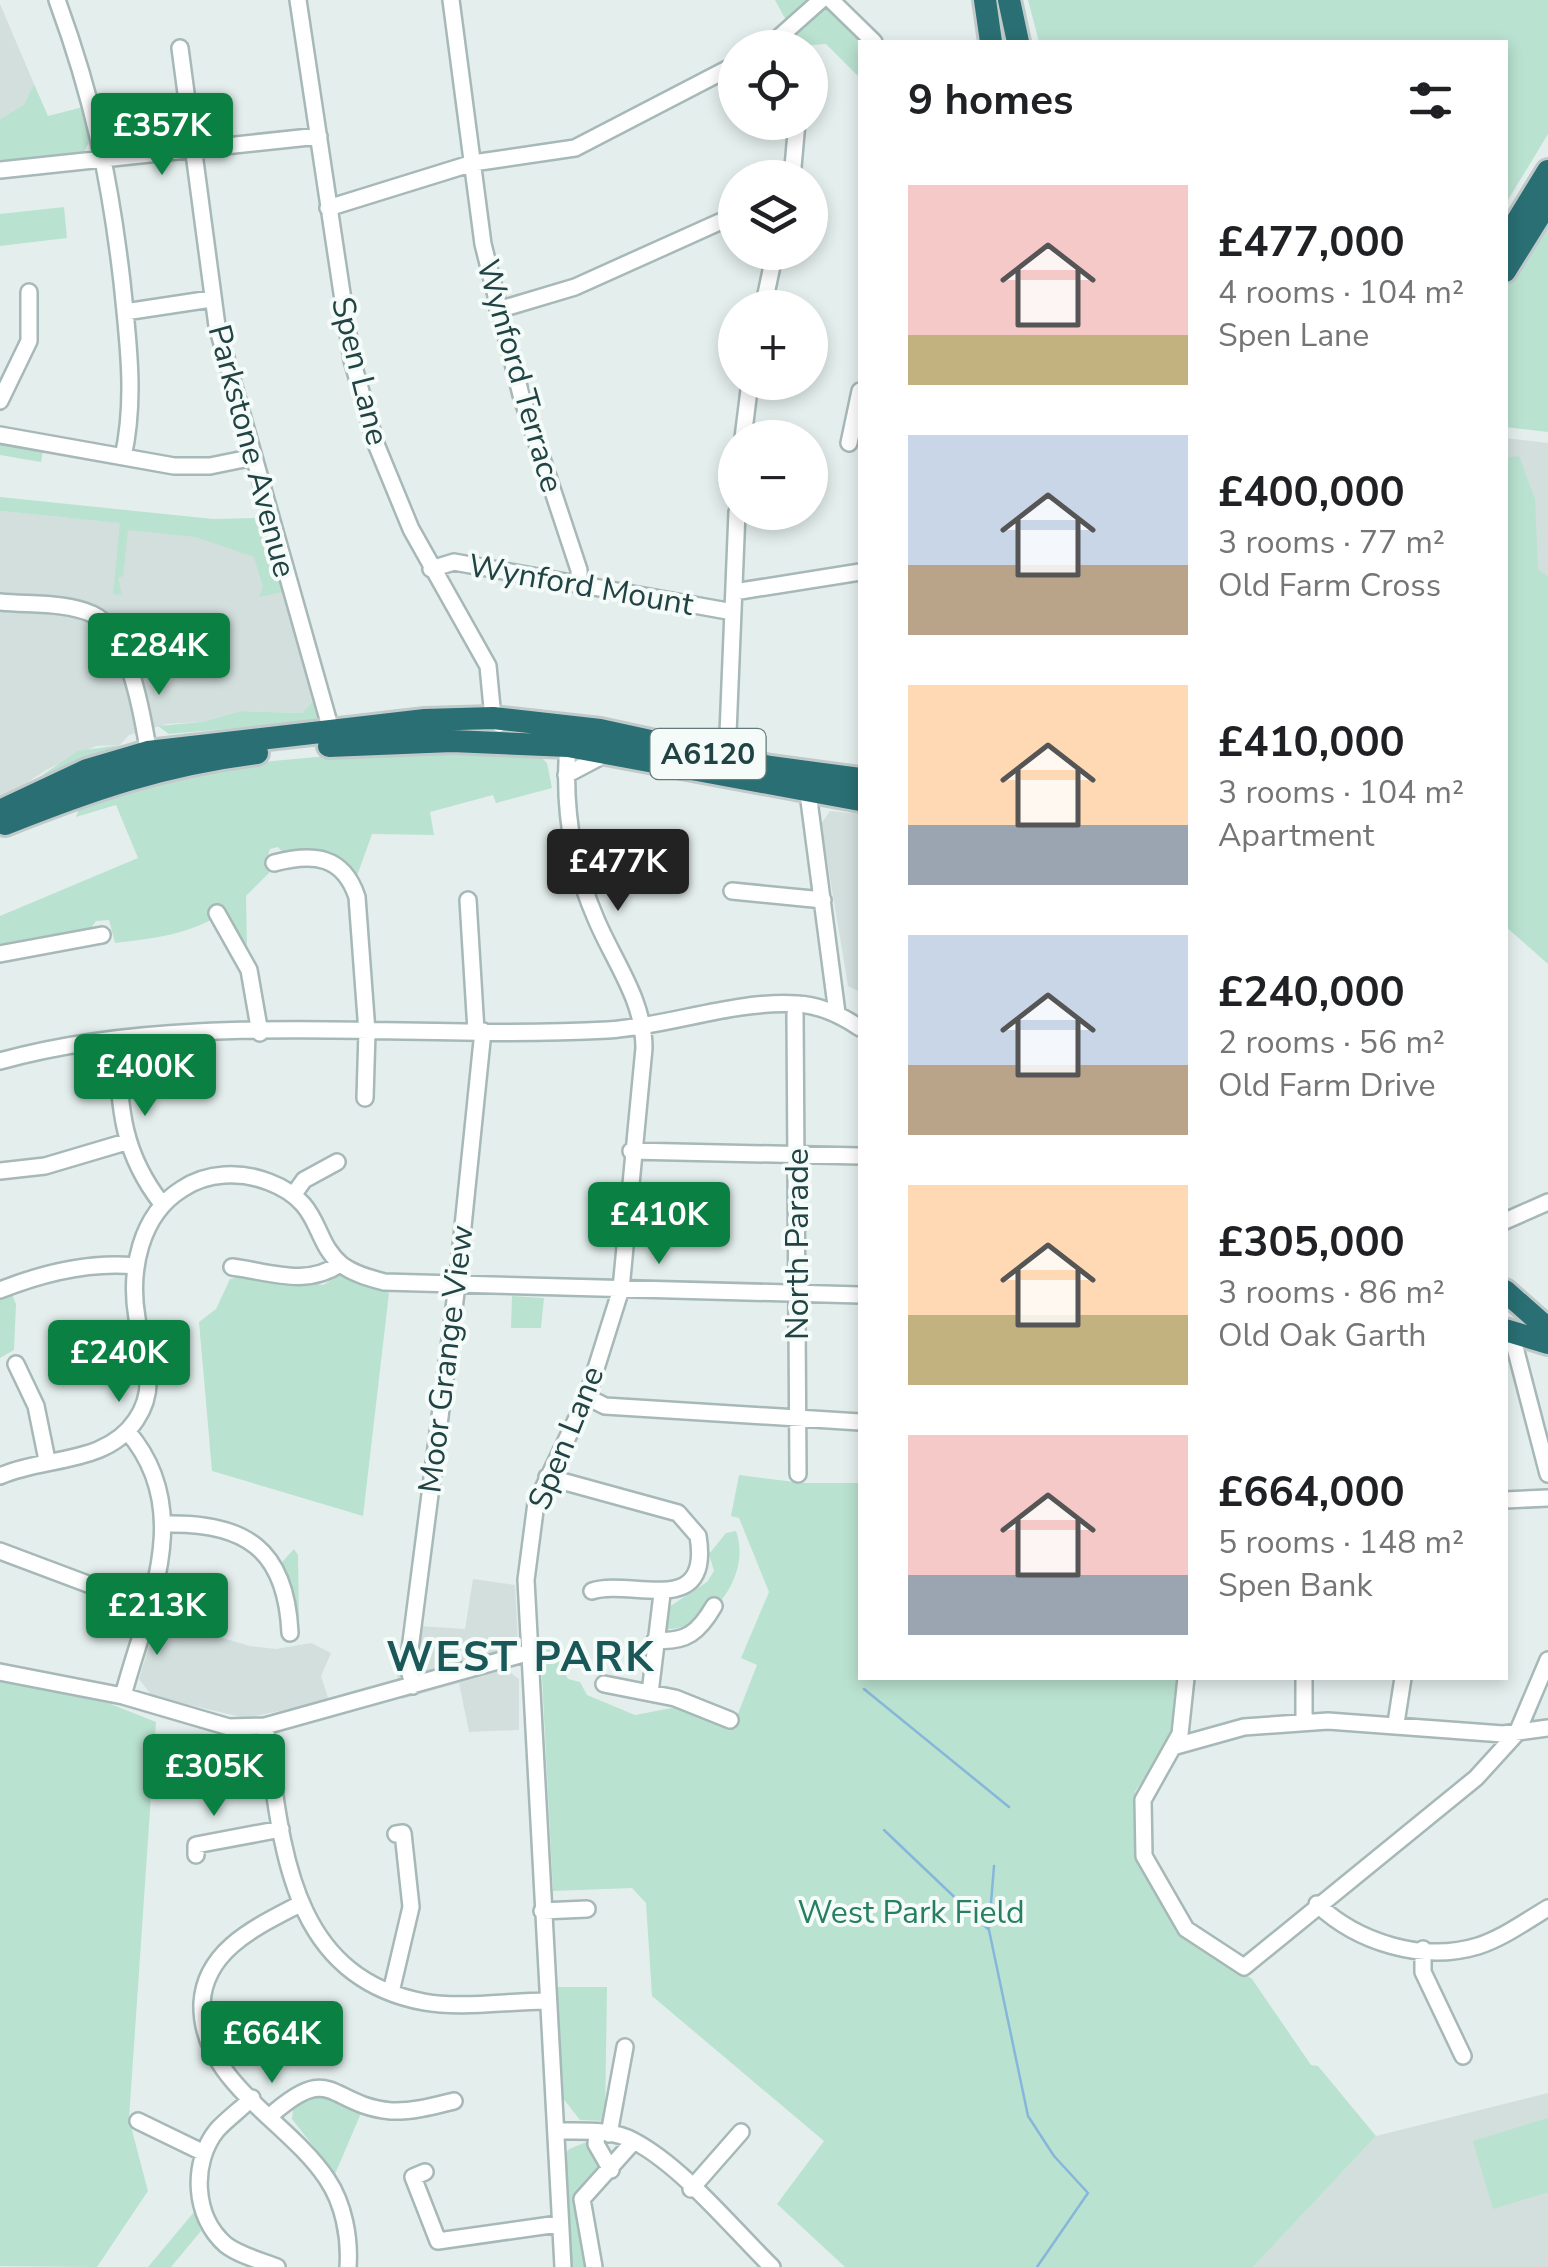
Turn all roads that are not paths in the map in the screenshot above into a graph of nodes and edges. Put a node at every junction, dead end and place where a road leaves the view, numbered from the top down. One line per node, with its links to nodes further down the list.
1 (58, 0): 16 (street)
2 (298, 0): 14 (street, Spen Lane)
3 (451, 0): 17 (street, Wynford Terrace)
4 (821, 0): 8 (street)
5 (831, 0): 9 (street)
6 (985, 0): 10 (highway)
7 (1010, 0): 11 (highway)
8 (792, 30)
9 (872, 40)
10 (991, 40)
11 (1018, 40)
12 (180, 48): 15 (street, Parkstone Avenue)
13 (718, 74): 17 (street)
14 (319, 136): 15 (street); 21 (street, Spen Lane)
15 (194, 152): 16 (street); 26 (street, Parkstone Avenue)
16 (106, 160): 18 (street); 28 (street)
17 (473, 164): 21 (street); 27 (street, Wynford Terrace)
18 (0, 170)
19 (1548, 171): 23 (highway)
20 (1548, 202): 24 (highway)
21 (328, 208): 36 (street, Spen Lane)
22 (718, 223): 27 (street)
23 (1508, 236)
24 (1508, 265)
25 (29, 292): 30 (street)
26 (212, 299): 28 (street); 34 (street, Parkstone Avenue)
27 (498, 310): 38 (street, Wynford Terrace)
28 (126, 312): 33 (street)
29 (858, 400): 32 (street)
30 (0, 401)
31 (0, 435): 33 (street)
32 (849, 443)
33 (123, 457): 34 (street)
34 (254, 457): 45 (street, Parkstone Avenue)
35 (736, 530): 39 (street)
36 (431, 569): 38 (street, Wynford Mount); 42 (street, Spen Lane)
37 (858, 572): 39 (street)
38 (579, 584): 41 (street, Wynford Mount)
39 (734, 592): 41 (street)
40 (0, 602): 51 (street)
41 (733, 612): 50 (street)
42 (493, 718): 43 (highway, A6120); 45 (highway, A6120); 46 (street); 47 (street)
43 (556, 723): 44 (highway, A6120); 48 (street)
44 (592, 728): 48 (street); 50 (highway, A6120)
45 (333, 739): 46 (highway, A6120); 51 (highway, A6120)
46 (466, 742): 47 (highway, A6120)
47 (517, 742): 48 (highway, A6120)
48 (568, 746): 49 (highway, A6120); 52 (street)
49 (606, 754): 52 (street); 54 (highway, A6120)
50 (727, 758): 53 (highway, A6120)
51 (150, 762): 56 (highway, A6120); 57 (highway, A6120)
52 (566, 774): 67 (street)
53 (858, 779)
54 (808, 793): 55 (highway, A6120); 61 (street)
55 (858, 800)
56 (0, 811)
57 (0, 826)
58 (274, 862): 70 (street)
59 (732, 891): 61 (street)
60 (468, 900): 69 (street, Moor Grange View)
61 (823, 900): 65 (street)
62 (217, 912): 71 (street)
63 (102, 935): 64 (street)
64 (0, 954)
65 (837, 1012): 67 (street); 68 (street)
66 (795, 1014): 77 (street, North Parade)
67 (644, 1024): 69 (street); 76 (street, Spen Lane)
68 (858, 1027)
69 (479, 1031): 70 (street); 88 (street, Moor Grange View)
70 (367, 1032): 71 (street); 74 (street)
71 (260, 1033): 72 (street)
72 (117, 1040): 73 (street); 75 (street)
73 (1, 1057)
74 (364, 1098)
75 (126, 1142): 80 (street); 83 (street)
76 (631, 1150): 77 (street); 89 (street, Spen Lane)
77 (796, 1154): 78 (street); 91 (street, North Parade)
78 (858, 1156)
79 (337, 1162): 81 (street)
80 (0, 1171)
81 (294, 1194): 83 (street); 85 (street)
82 (1548, 1202): 84 (street)
83 (162, 1204): 86 (street)
84 (1508, 1219)
85 (340, 1264): 87 (street); 88 (street)
86 (136, 1266): 90 (street); 101 (street)
87 (232, 1267)
88 (456, 1285): 89 (street); 124 (street, Moor Grange View)
89 (620, 1289): 91 (street); 98 (street, Spen Lane)
90 (0, 1290)
91 (797, 1293): 92 (street); 99 (street, North Parade)
92 (858, 1294)
93 (1513, 1300): 94 (highway); 95 (highway)
94 (1508, 1330): 96 (highway); 104 (street)
95 (1548, 1330)
96 (1548, 1343)
97 (16, 1364): 102 (street)
98 (586, 1397): 99 (street); 106 (street, Spen Lane)
99 (798, 1420): 100 (street); 103 (street, North Parade)
100 (858, 1422)
101 (127, 1432): 102 (street); 109 (street)
102 (47, 1460): 105 (street)
103 (798, 1474)
104 (1548, 1474)
105 (0, 1476)
106 (548, 1476): 112 (street); 117 (street, Spen Lane)
107 (1548, 1498): 108 (street)
108 (1508, 1500)
109 (166, 1524): 114 (street); 115 (street)
110 (0, 1552): 114 (street)
111 (592, 1591): 112 (street)
112 (662, 1594): 116 (street)
113 (714, 1606): 116 (street)
114 (148, 1607): 126 (street)
115 (290, 1632)
116 (654, 1640): 125 (street)
117 (527, 1653): 124 (street); 140 (street, Spen Lane)
118 (1548, 1660): 132 (street)
119 (0, 1672): 126 (street)
120 (1186, 1680): 133 (street)
121 (1304, 1680): 128 (street)
122 (1403, 1680): 129 (street)
123 (604, 1684): 125 (street)
124 (413, 1686): 130 (street)
125 (650, 1693): 127 (street)
126 (122, 1696): 130 (street)
127 (730, 1720)
128 (1304, 1722): 129 (street); 133 (street)
129 (1396, 1723): 132 (street)
130 (266, 1726): 134 (street)
131 (1548, 1728): 132 (street)
132 (1517, 1733): 137 (street)
133 (1176, 1746): 137 (street)
134 (281, 1830): 136 (street); 138 (street)
135 (396, 1834): 143 (street)
136 (196, 1845)
137 (1317, 1904): 142 (street)
138 (298, 1905): 143 (street); 147 (street)
139 (587, 1909): 140 (street)
140 (542, 1912): 144 (street, Spen Lane)
141 (1547, 1912): 142 (street)
142 (1423, 1949): 146 (street)
143 (391, 1992): 144 (street)
144 (546, 2001): 151 (street, Spen Lane)
145 (625, 2047): 153 (street)
146 (1462, 2056)
147 (252, 2098): 149 (street); 155 (street)
148 (454, 2101): 149 (street)
149 (270, 2116): 161 (street)
150 (138, 2121): 155 (street)
151 (558, 2131): 153 (street); 159 (street, Spen Lane)
152 (741, 2132): 158 (street)
153 (603, 2133): 154 (street); 156 (street)
154 (634, 2141): 156 (street); 158 (street)
155 (204, 2152): 160 (street)
156 (611, 2170): 163 (street)
157 (425, 2172): 159 (street)
158 (691, 2189): 164 (street)
159 (558, 2224): 162 (street, Spen Lane)
160 (277, 2267)
161 (348, 2267)
162 (563, 2267)
163 (594, 2267)
164 (772, 2267)

